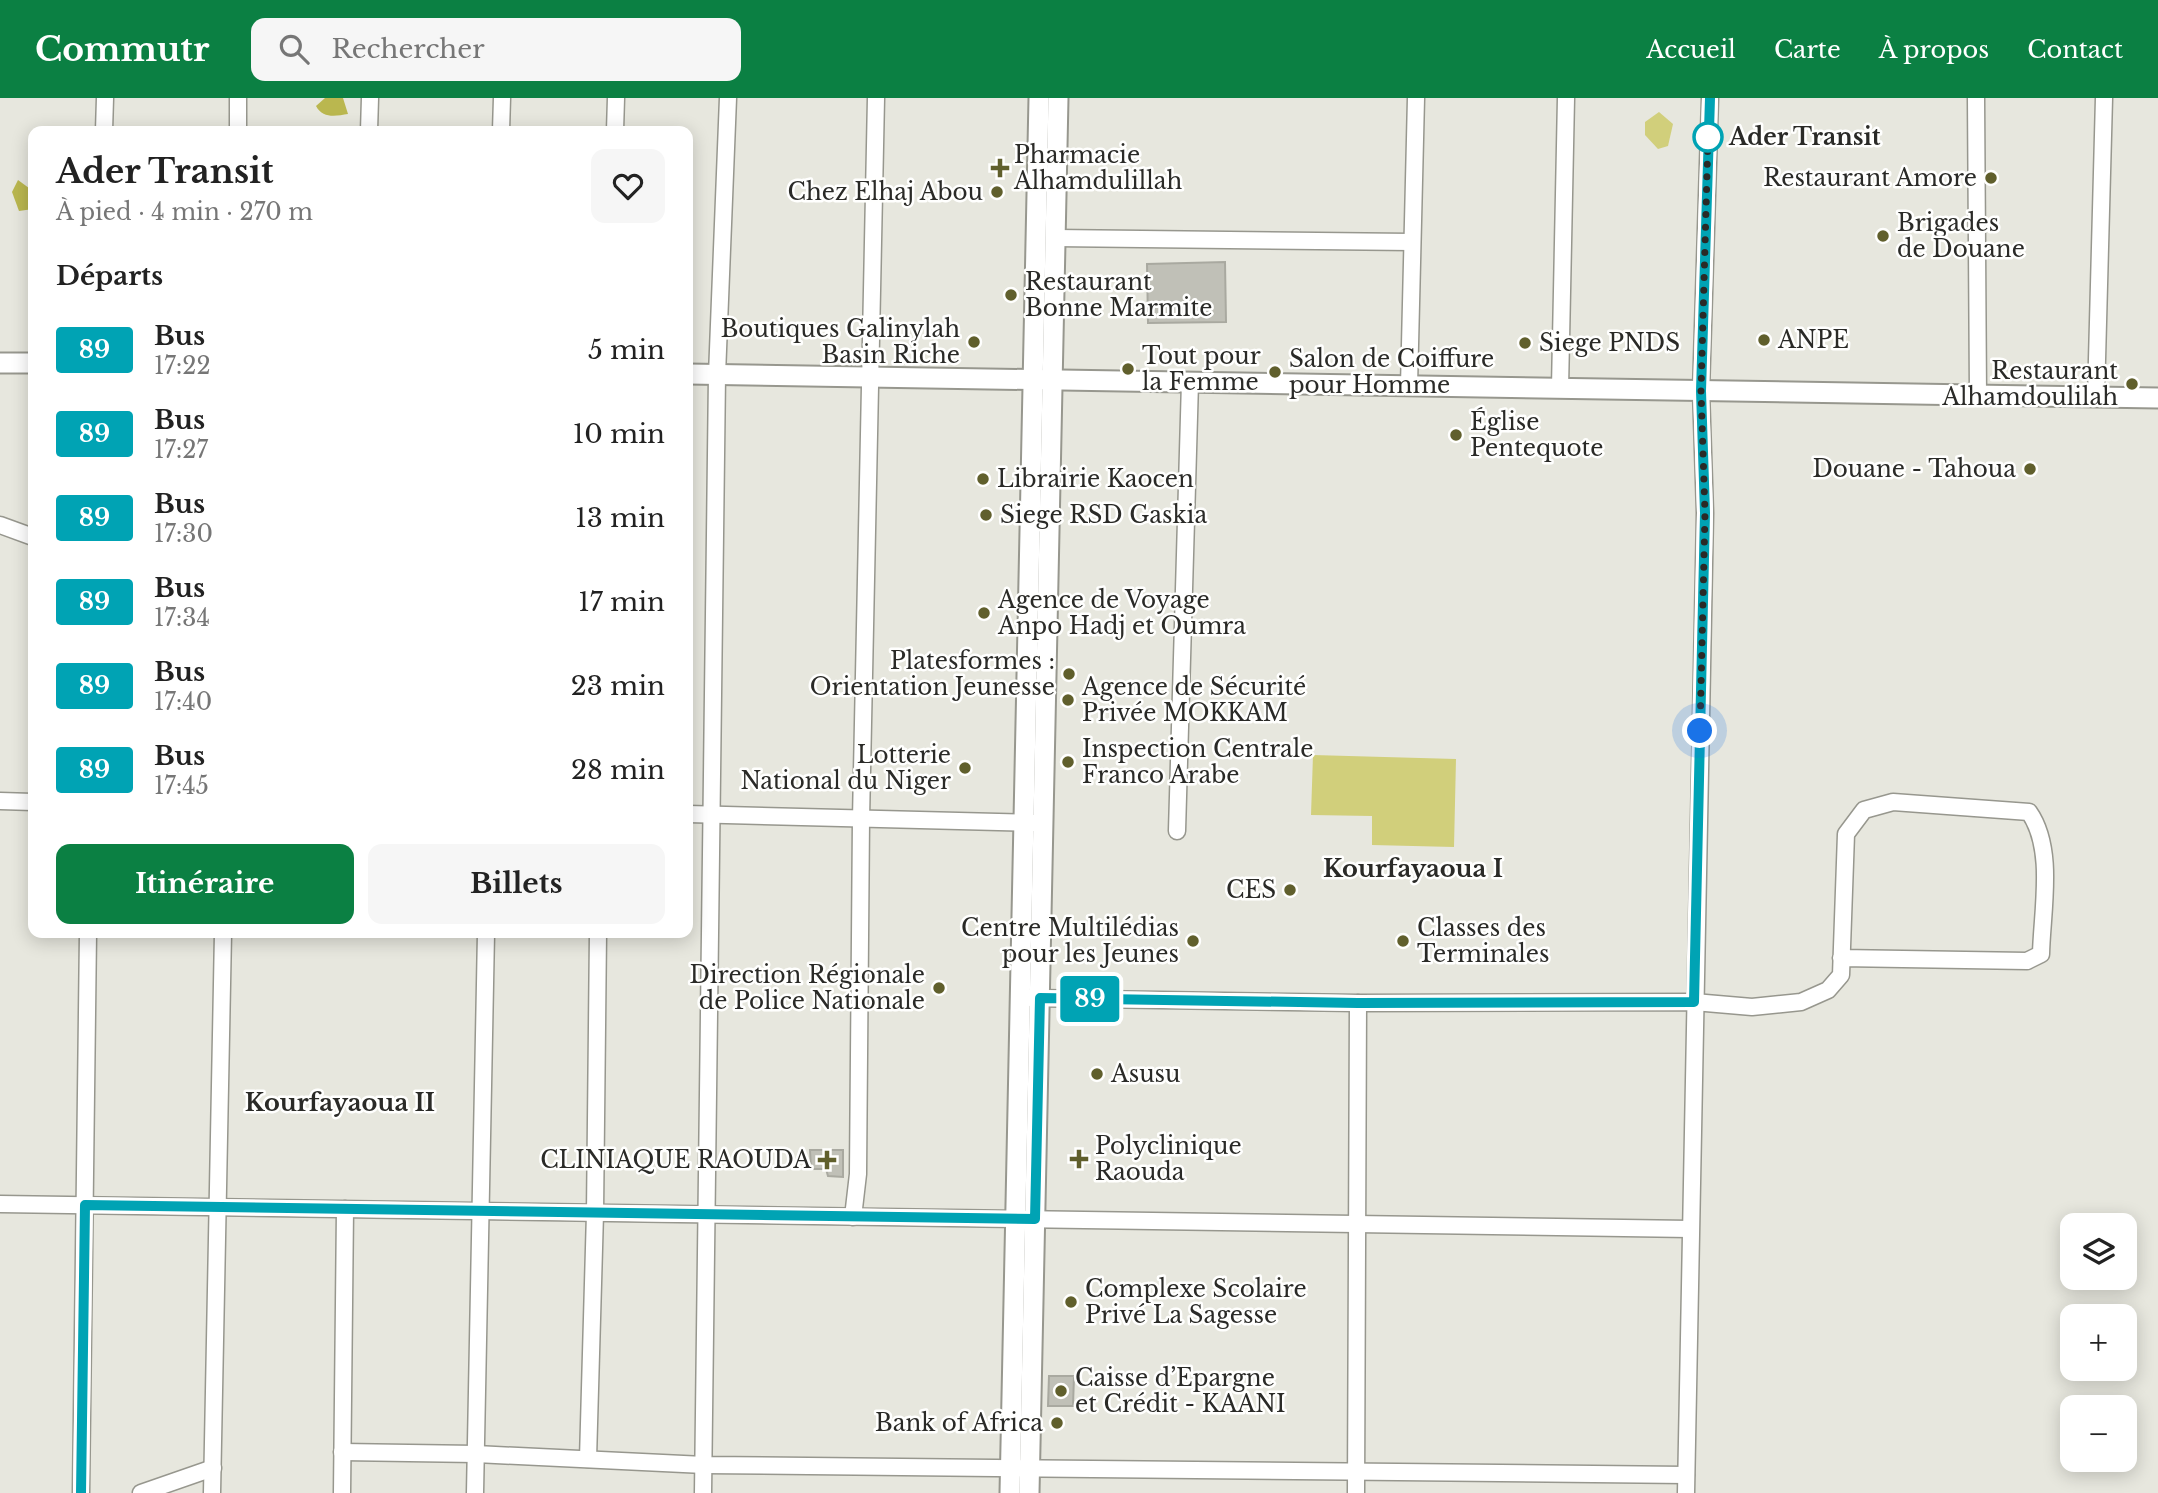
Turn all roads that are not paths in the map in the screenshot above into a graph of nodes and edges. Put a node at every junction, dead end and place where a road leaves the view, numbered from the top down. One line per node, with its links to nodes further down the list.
1 (105, 98): 15 (street)
2 (238, 98): 16 (street)
3 (370, 98): 17 (street)
4 (502, 98): 18 (street)
5 (617, 98): 19 (street)
6 (728, 98): 25 (street)
7 (876, 98): 26 (street)
8 (1039, 98): 27 (street)
9 (1058, 98): 20 (street)
10 (1416, 98): 21 (street)
11 (1566, 98): 30 (street)
12 (1710, 98): 31 (street)
13 (1976, 98): 32 (street)
14 (2104, 98): 33 (street)
15 (104, 126)
16 (238, 126)
17 (369, 126)
18 (501, 126)
19 (615, 126)
20 (1055, 238): 21 (street); 27 (street)
21 (1412, 242): 29 (street)
22 (0, 363): 23 (street)
23 (28, 363)
24 (693, 374): 25 (street)
25 (717, 374): 26 (street); 40 (street)
26 (871, 377): 27 (street); 41 (street)
27 (1043, 380): 28 (street); 42 (street)
28 (1190, 382): 29 (street); 43 (street)
29 (1409, 386): 30 (street)
30 (1560, 388): 31 (street)
31 (1701, 391): 32 (street); 50 (street)
32 (1978, 395): 33 (street)
33 (2096, 397): 34 (street)
34 (2158, 398)
35 (0, 524): 36 (street)
36 (28, 535)
37 (0, 801): 38 (street)
38 (28, 802)
39 (693, 814): 40 (street)
40 (712, 815): 41 (street); 58 (street)
41 (861, 819): 42 (street); 59 (street)
42 (1034, 823): 49 (street)
43 (1178, 831)
44 (88, 938): 53 (street)
45 (223, 938): 54 (street)
46 (486, 938): 56 (street)
47 (598, 938): 57 (street)
48 (1841, 958): 50 (street)
49 (1030, 998): 51 (street); 60 (street)
50 (1694, 1002): 51 (street); 62 (street)
51 (1358, 1003): 61 (street)
52 (0, 1204): 53 (street)
53 (85, 1205): 54 (street); 71 (street)
54 (218, 1207): 55 (street); 68 (street)
55 (345, 1209): 56 (street); 63 (street)
56 (481, 1211): 57 (street); 64 (street)
57 (595, 1213): 58 (street); 65 (street)
58 (706, 1214): 59 (street); 66 (street)
59 (853, 1217): 60 (street)
60 (1026, 1219): 61 (street); 67 (street)
61 (1359, 1224): 62 (street); 69 (street)
62 (1690, 1229): 70 (street)
63 (342, 1452): 64 (street); 74 (street)
64 (476, 1454): 65 (street); 75 (street)
65 (588, 1459): 66 (street)
66 (704, 1465): 67 (street); 76 (street)
67 (1020, 1467): 69 (street); 77 (street); 78 (street)
68 (213, 1468): 72 (street); 73 (street)
69 (1356, 1472): 70 (street); 79 (street)
70 (1686, 1475): 80 (street)
71 (81, 1493)
72 (141, 1493)
73 (212, 1493)
74 (342, 1493)
75 (475, 1493)
76 (703, 1493)
77 (1010, 1493)
78 (1029, 1493)
79 (1356, 1493)
80 (1686, 1493)

